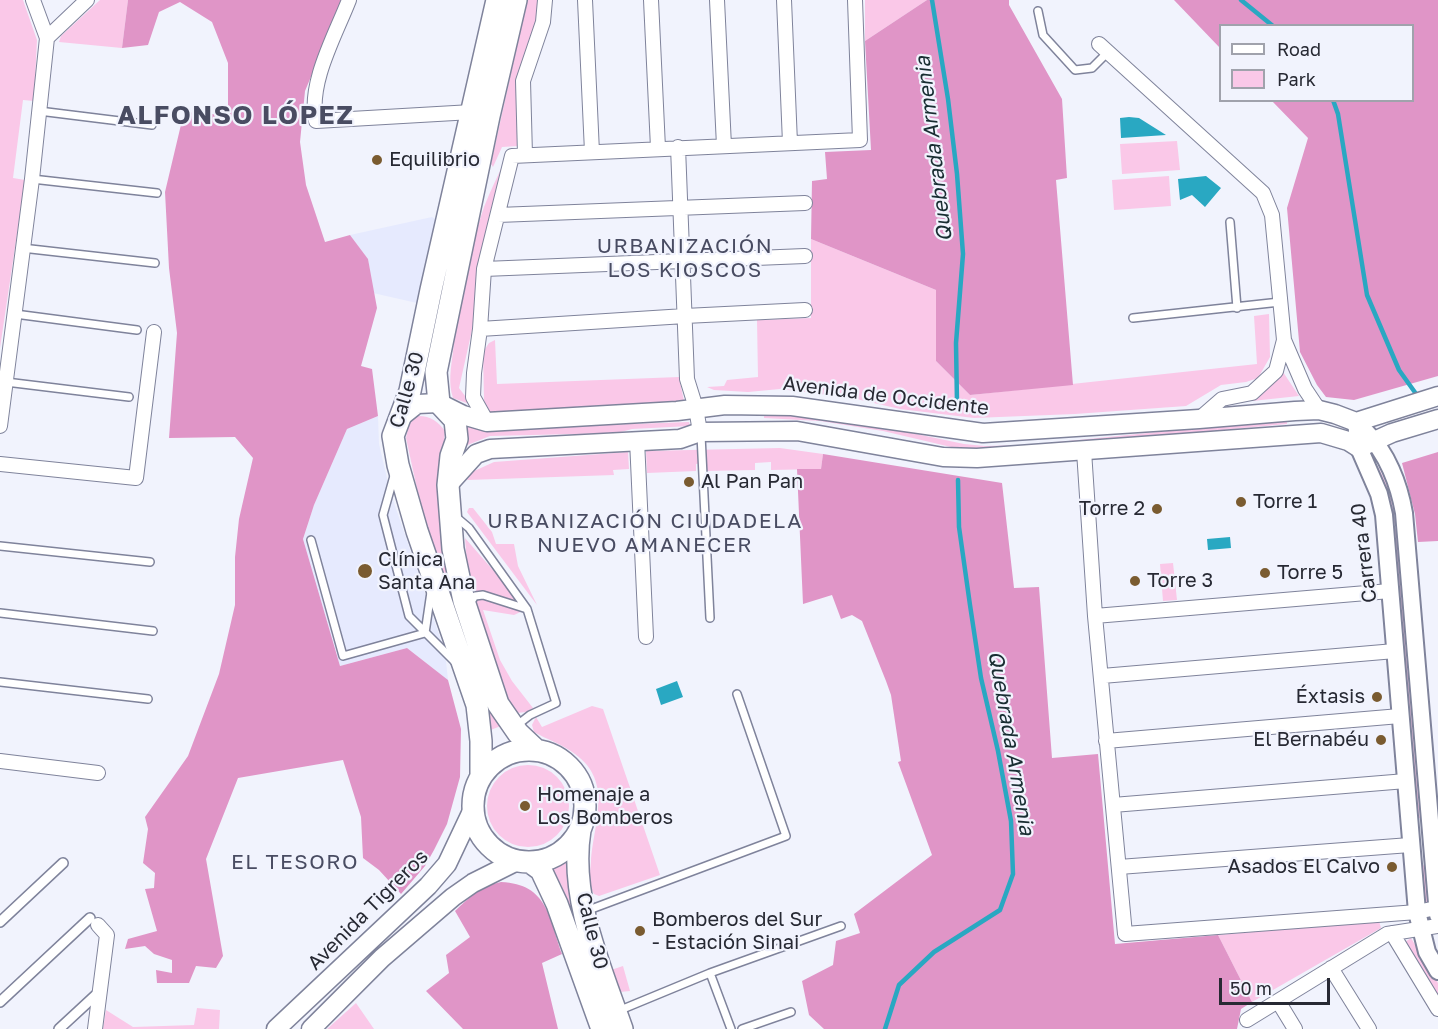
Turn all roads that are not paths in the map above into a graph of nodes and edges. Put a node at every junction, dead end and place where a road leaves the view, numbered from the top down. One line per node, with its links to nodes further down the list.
1 (33, 0): 13 (street)
2 (87, 0): 13 (street)
3 (349, 0): 16 (street)
4 (497, 0): 16 (main road, Calle 30)
5 (516, 0): 48 (main road, Calle 30)
6 (545, 0): 23 (street)
7 (585, 0): 22 (street)
8 (651, 0): 21 (street)
9 (717, 0): 19 (street)
10 (784, 0): 18 (street)
11 (855, 0): 18 (street)
12 (1038, 11): 14 (lane)
13 (47, 38): 15 (street)
14 (1104, 48): 35 (street)
15 (39, 111): 17 (lane); 24 (street)
16 (472, 112): 51 (main road, Calle 30)
17 (152, 124)
18 (790, 143): 19 (street)
19 (724, 146): 20 (street)
20 (678, 147): 21 (street); 27 (street)
21 (658, 148): 22 (street)
22 (592, 152): 23 (street)
23 (518, 155): 28 (street)
24 (32, 179): 25 (lane); 30 (street)
25 (157, 194)
26 (805, 203): 27 (street)
27 (681, 207): 28 (street); 32 (street)
28 (498, 215): 34 (street)
29 (1230, 222): 36 (lane)
30 (22, 248): 33 (lane); 38 (street)
31 (806, 256): 32 (street)
32 (683, 261): 34 (street); 39 (street)
33 (155, 263)
34 (484, 269): 41 (street)
35 (1280, 302): 36 (lane); 44 (street)
36 (1237, 308): 40 (lane)
37 (805, 310): 39 (street)
38 (14, 314): 42 (lane); 45 (street)
39 (685, 316): 41 (street); 49 (street)
40 (1133, 318)
41 (480, 329): 54 (street)
42 (137, 330)
43 (154, 332): 61 (street)
44 (1284, 340): 50 (street); 52 (street)
45 (6, 382): 47 (lane); 56 (street)
46 (1438, 396): 55 (main road)
47 (129, 398)
48 (439, 403): 51 (main road); 54 (main road, Avenida de Occidente); 63 (main road, Calle 30)
49 (696, 408): 52 (main road, Avenida de Occidente); 54 (main road, Avenida de Occidente); 57 (street)
50 (1319, 411): 52 (main road, Avenida de Occidente); 55 (main road, Avenida de Occidente)
51 (402, 416): 62 (main road, Calle 30)
52 (1199, 419)
53 (1438, 419): 59 (main road)
54 (487, 422)
55 (1356, 422): 59 (street, Carrera 40)
56 (0, 426)
57 (700, 432): 58 (main road); 60 (main road); 74 (lane)
58 (637, 440): 63 (main road); 77 (street)
59 (1366, 444): 60 (main road); 69 (street, Carrera 40); 94 (street, Carrera 40)
60 (1084, 451): 73 (street)
61 (0, 464)
62 (398, 465): 68 (main road, Calle 30); 76 (lane)
63 (448, 485): 64 (main road, Calle 30)
64 (449, 511): 70 (main road, Calle 30); 71 (lane)
65 (311, 540): 76 (lane)
66 (0, 546): 67 (lane)
67 (150, 562)
68 (433, 580): 76 (lane); 79 (main road, Calle 30)
69 (1390, 591): 73 (street); 78 (street, Carrera 40)
70 (466, 607): 71 (lane); 85 (main road, Calle 30)
71 (527, 609): 85 (lane)
72 (0, 613): 75 (lane)
73 (1095, 616): 80 (street)
74 (710, 618)
75 (153, 631)
76 (425, 633): 79 (lane)
77 (646, 637)
78 (1395, 651): 80 (street); 84 (street, Carrera 40)
79 (465, 673): 90 (main road, Calle 30)
80 (1102, 676): 86 (street)
81 (0, 682): 83 (lane)
82 (737, 694): 101 (lane)
83 (148, 699)
84 (1400, 716): 86 (street); 91 (street, Carrera 40)
85 (514, 728): 87 (main road, Calle 30)
86 (1106, 741): 92 (street)
87 (535, 749): 90 (main road); 95 (main road)
88 (0, 761): 89 (street)
89 (98, 773)
90 (481, 776): 93 (main road)
91 (1406, 781): 92 (street); 96 (street, Carrera 40)
92 (1113, 805): 99 (street)
93 (473, 809): 97 (main road); 121 (main road, Avenida Tigreros)
94 (1434, 825): 100 (street, Carrera 40)
95 (580, 830): 97 (main road); 101 (main road, Calle 30)
96 (1410, 845): 99 (street); 102 (street, Carrera 40)
97 (524, 862): 122 (main road); 123 (main road, Calle 30)
98 (63, 863): 104 (street)
99 (1119, 867): 102 (street)
100 (1437, 911): 102 (street)
101 (584, 912): 117 (main road, Calle 30)
102 (1417, 912): 107 (street, Carrera 40)
103 (94, 921): 112 (street); 114 (street)
104 (0, 922)
105 (1438, 926): 107 (street)
106 (841, 927): 111 (lane)
107 (1420, 930): 108 (street); 110 (street, Carrera 40)
108 (1392, 933): 109 (street); 115 (street)
109 (1332, 968): 113 (street); 127 (street)
110 (1438, 970)
111 (710, 974): 117 (lane); 124 (lane)
112 (101, 990): 119 (street); 120 (street)
113 (1278, 1000): 118 (street); 126 (street)
114 (0, 1002)
115 (1438, 1009)
116 (791, 1012): 125 (lane)
117 (619, 1020)
118 (1247, 1020)
119 (59, 1029)
120 (95, 1029)
121 (276, 1029)
122 (311, 1029)
123 (602, 1029)
124 (731, 1029)
125 (742, 1029)
126 (1295, 1029)
127 (1369, 1029)

